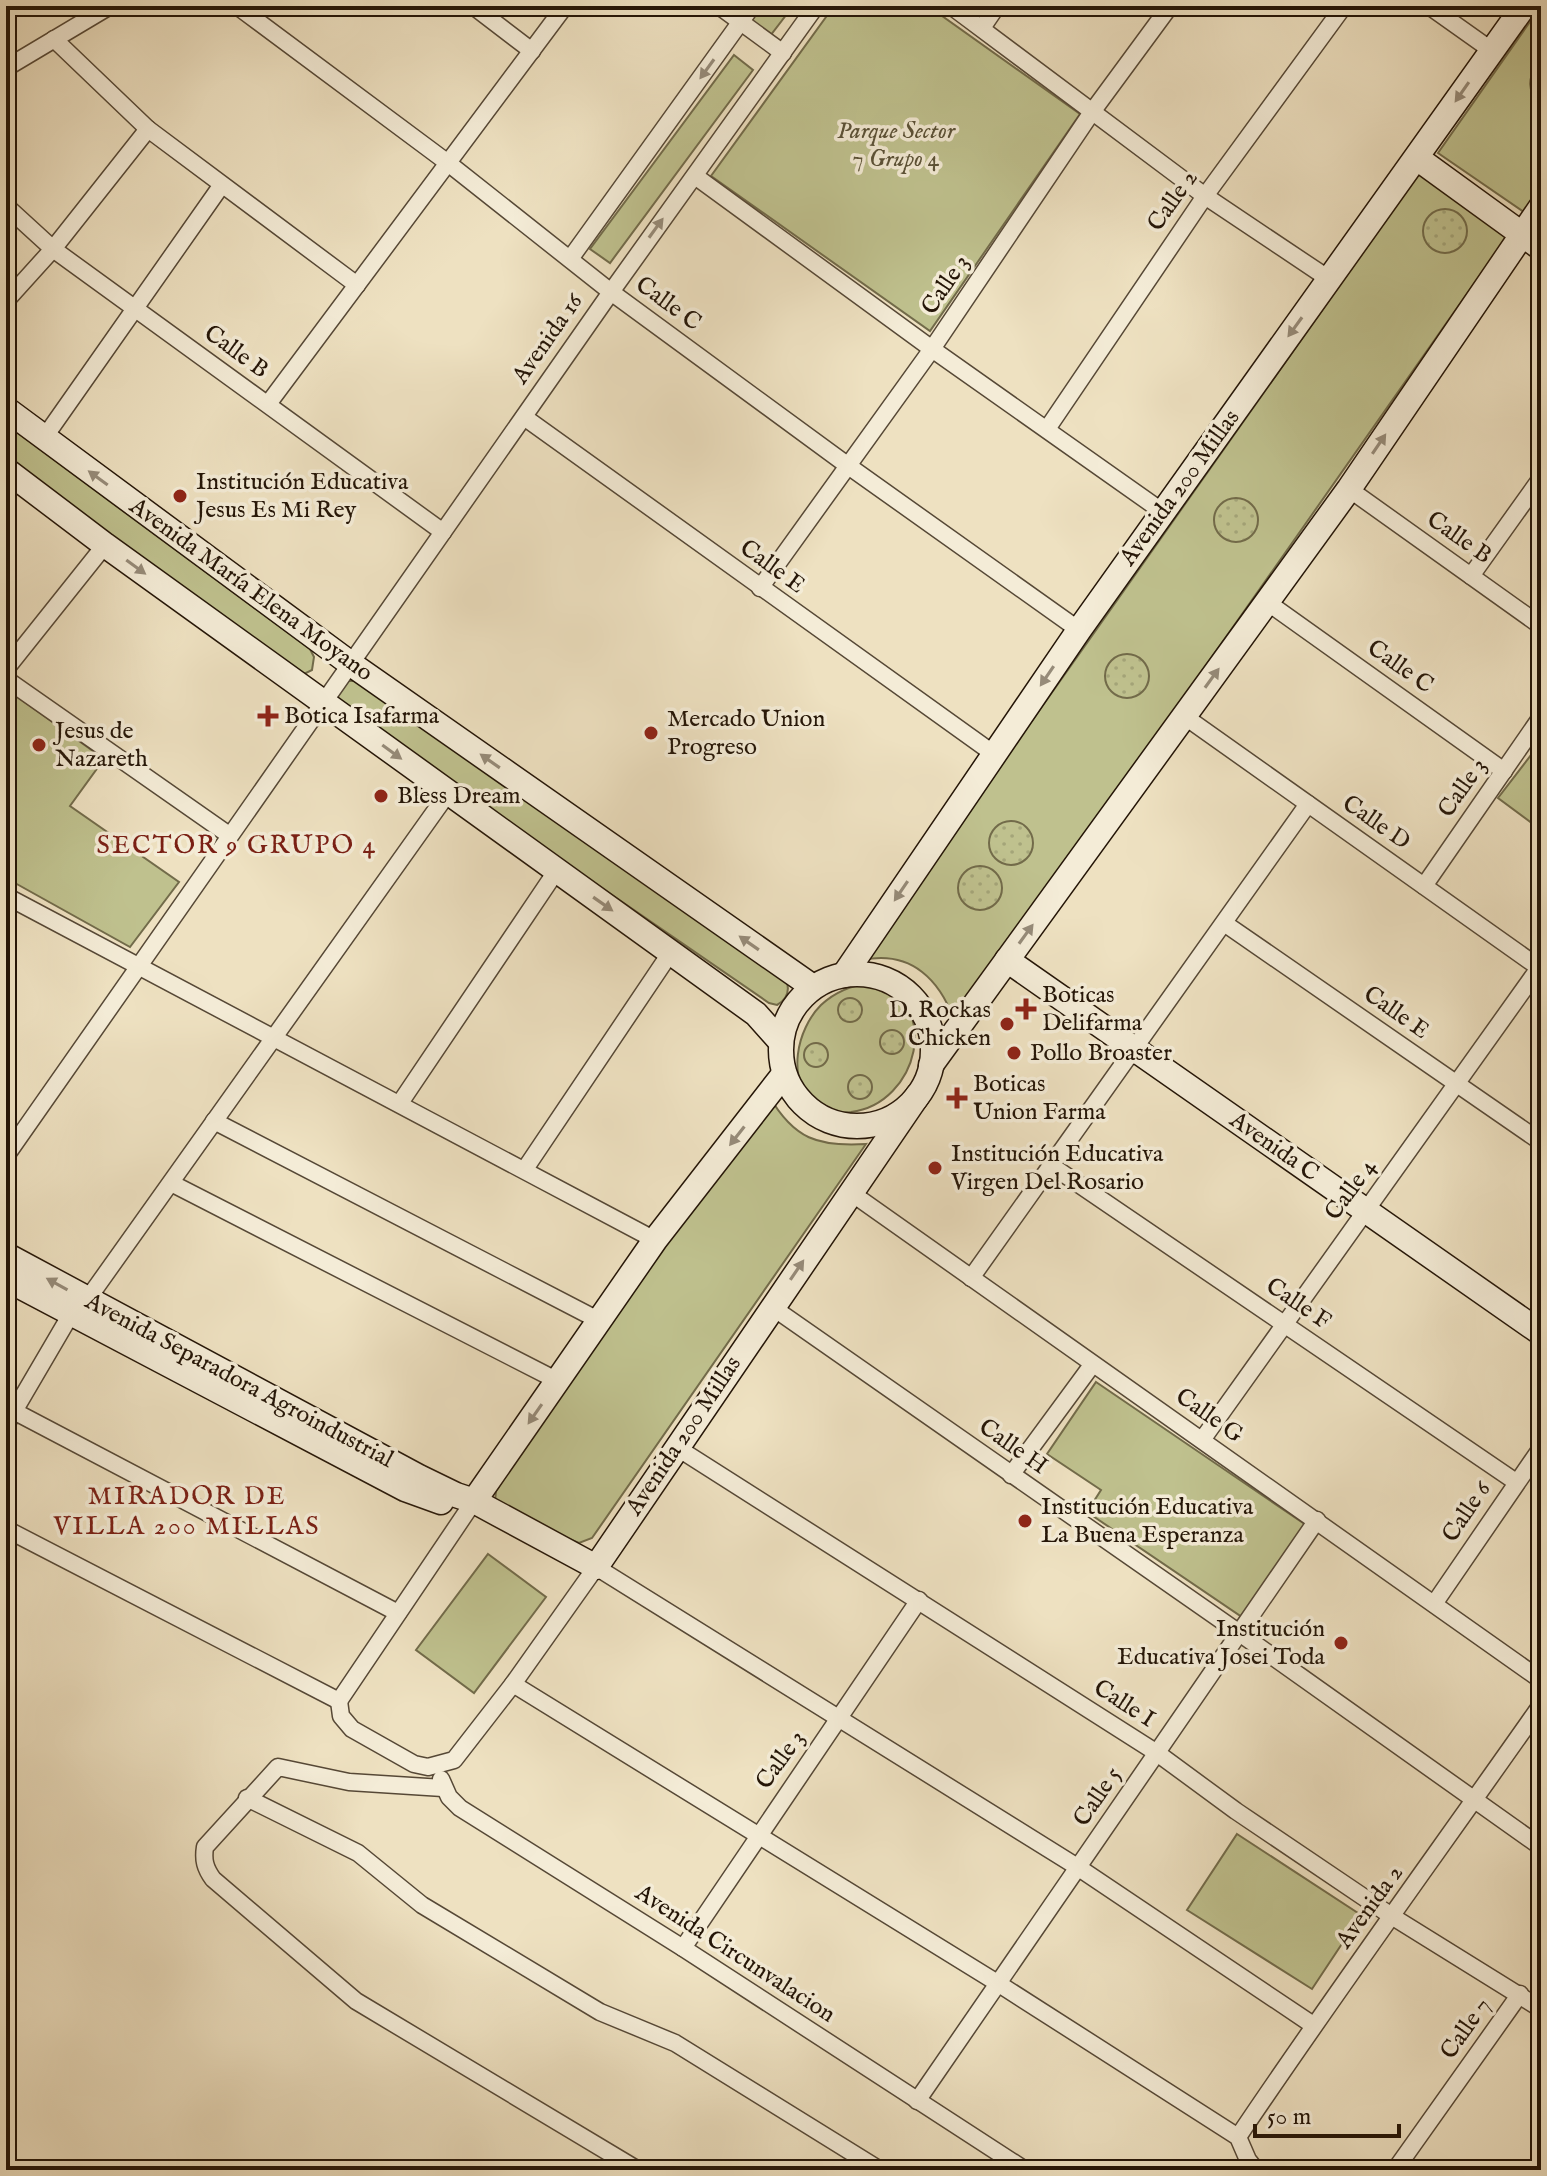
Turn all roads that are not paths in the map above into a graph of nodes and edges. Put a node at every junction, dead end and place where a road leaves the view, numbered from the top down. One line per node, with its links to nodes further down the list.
1 (110, 6): 16 (street)
2 (237, 6): 24 (street, Calle C)
3 (473, 6): 18 (street)
4 (565, 6): 18 (street)
5 (719, 6): 14 (street)
6 (752, 6): 14 (street, Avenida 16)
7 (816, 6): 19 (street, Avenida 16)
8 (951, 6): 15 (street)
9 (997, 6): 15 (street)
10 (1170, 6): 21 (street, Calle 3)
11 (1344, 6): 27 (street, Calle 2)
12 (1429, 6): 17 (street)
13 (1524, 6): 17 (street, Avenida 200 Millas)
14 (742, 21): 19 (street); 33 (street, Avenida 16, one-way to 33)
15 (982, 28): 21 (street)
16 (54, 39): 20 (street); 22 (street)
17 (1491, 50): 23 (street, Avenida 200 Millas, one-way to 23)
18 (532, 51): 24 (street)
19 (783, 53): 25 (street, Avenida 16)
20 (6, 68)
21 (1092, 112): 27 (street); 39 (street, Calle 3)
22 (148, 129): 26 (street); 32 (street)
23 (1417, 158): 30 (street); 34 (street, Avenida 200 Millas)
24 (448, 163): 33 (street, Calle C); 35 (street)
25 (695, 176): 36 (street, Avenida 16, one-way to 25); 39 (street)
26 (221, 186): 35 (street); 38 (street)
27 (1205, 196): 34 (street); 43 (street, Calle 2)
28 (6, 206): 32 (street, Calle B)
29 (1541, 207): 30 (street)
30 (1521, 234): 31 (street); 48 (street, one-way to 30)
31 (1541, 248)
32 (53, 249): 37 (street); 38 (street, Calle B)
33 (570, 259): 36 (street, Calle C)
34 (1329, 279): 49 (street, Avenida 200 Millas, one-way to 49)
35 (357, 285): 40 (street)
36 (611, 292): 42 (street, Avenida 16); 45 (street, Calle C)
37 (6, 301)
38 (135, 309): 40 (street, Calle B); 44 (street)
39 (932, 349): 43 (street); 45 (street, Calle 3)
40 (268, 404): 50 (street, Calle B)
41 (6, 409): 44 (street, Avenida María Elena Moyano)
42 (524, 417): 50 (street, Avenida 16); 53 (street, Calle E)
43 (1047, 429): 49 (street)
44 (44, 438): 57 (street, Avenida María Elena Moyano, one-way to 44)
45 (847, 465): 53 (street, Calle 3); 56 (street, Calle C)
46 (6, 470): 51 (street, Avenida María Elena Moyano)
47 (1541, 478): 52 (street)
48 (1349, 489): 52 (street, Calle B); 54 (street)
49 (1163, 512): 56 (street, Avenida 200 Millas)
50 (443, 532): 57 (street, Avenida 16)
51 (105, 545): 58 (street); 60 (street, Avenida María Elena Moyano, one-way to 60)
52 (1471, 576): 55 (street, Calle B)
53 (760, 588): 63 (street, Calle E)
54 (1267, 602): 61 (street, one-way to 54); 64 (street, Calle C)
55 (1541, 626)
56 (1079, 630): 63 (street, Avenida 200 Millas, one-way to 63)
57 (351, 664): 60 (street, Avenida 16); 77 (street, Avenida María Elena Moyano, one-way to 57)
58 (6, 669)
59 (6, 679): 67 (street)
60 (324, 702): 65 (street, Avenida María Elena Moyano, one-way to 65); 67 (street, Avenida 16)
61 (1184, 716): 66 (street, Calle D); 73 (street, one-way to 61)
62 (1541, 717): 64 (street, Calle 3)
63 (994, 754): 76 (street, Avenida 200 Millas, one-way to 76)
64 (1504, 771): 69 (street, Calle 3)
65 (448, 793): 68 (street, Avenida María Elena Moyano); 78 (street)
66 (1308, 804): 69 (street, Calle D); 71 (street)
67 (229, 835): 74 (street, Avenida 16)
68 (557, 870): 72 (street, Avenida María Elena Moyano, one-way to 72); 85 (street)
69 (1424, 886): 75 (street, Calle D)
70 (9, 902): 74 (street)
71 (1224, 923): 80 (street); 83 (street, Calle E)
72 (671, 952): 79 (street, Avenida María Elena Moyano); 90 (street)
73 (1007, 960): 80 (street, Avenida C); 81 (street)
74 (139, 965): 78 (street); 88 (street, Avenida 16)
75 (1540, 968): 83 (street, Calle 4)
76 (844, 975): 77 (street); 81 (street)
77 (813, 987): 79 (street)
78 (274, 1037): 85 (street); 86 (street)
79 (781, 1042): 82 (street)
80 (1134, 1049): 89 (street); 93 (street, Avenida C)
81 (931, 1065): 84 (street)
82 (784, 1074): 84 (street); 94 (street, one-way to 94)
83 (1456, 1084): 87 (street, Calle E); 93 (street, Calle 4)
84 (918, 1095): 92 (street, Avenida 200 Millas)
85 (400, 1103): 90 (street)
86 (214, 1121): 91 (street); 100 (street)
87 (1541, 1142)
88 (6, 1156)
89 (1052, 1166): 96 (street); 101 (street, Calle F)
90 (525, 1169): 94 (street)
91 (171, 1183): 98 (street); 104 (street)
92 (850, 1192): 96 (street, Calle G); 99 (street, Avenida 200 Millas, one-way to 92)
93 (1366, 1211): 101 (street, Calle 4); 102 (street, Avenida C)
94 (655, 1240): 100 (street)
95 (6, 1255): 98 (street, Avenida Separadora Agroindustrial, one-way to 95)
96 (971, 1278): 103 (street, Calle G)
97 (6, 1279): 98 (street, Avenida Separadora Agroindustrial)
98 (79, 1307): 105 (street); 111 (street, Avenida Separadora Agroindustrial)
99 (772, 1307): 107 (street, Avenida 200 Millas); 109 (street, Calle H)
100 (600, 1321): 104 (street)
101 (1284, 1324): 106 (street, Calle 4); 110 (street, Calle F)
102 (1541, 1333)
103 (1092, 1365): 106 (street, Calle G); 109 (street)
104 (558, 1381): 111 (street, one-way to 111)
105 (9, 1415): 117 (street)
106 (1202, 1440): 112 (street, Calle G)
107 (676, 1447): 114 (street, Avenida 200 Millas); 115 (street, Calle I)
108 (1541, 1448): 110 (street, Calle 6)
109 (1011, 1475): 118 (street, Calle H)
110 (1516, 1482): 116 (street, Calle 6)
111 (474, 1501): 114 (street, Avenida Separadora Agroindustrial); 117 (street)
112 (1317, 1520): 116 (street, Calle G); 118 (street, Calle 5)
113 (6, 1529): 121 (street)
114 (596, 1567): 120 (street, Avenida 200 Millas); 123 (street)
115 (919, 1600): 123 (street, Calle 3); 124 (street, Calle I)
116 (1434, 1604): 119 (street, Calle G)
117 (398, 1613): 121 (street)
118 (1238, 1632): 124 (street, Calle 5); 128 (street, Calle H)
119 (1541, 1680)
120 (513, 1684): 125 (street, Avenida 200 Millas); 129 (street)
121 (339, 1701): 125 (street)
122 (1541, 1705): 128 (street, Avenida 2)
123 (841, 1718): 129 (street, Calle 3); 131 (street)
124 (1157, 1753): 131 (street, Calle 5); 132 (street, Calle I)
125 (440, 1766): 126 (street)
126 (443, 1788): 127 (street); 133 (street, Avenida Circunvalacion)
127 (247, 1798): 141 (street); 142 (street)
128 (1474, 1800): 130 (street, Calle H); 132 (street, Avenida 2)
129 (757, 1835): 133 (street, Calle 3); 134 (street)
130 (1541, 1847)
131 (1079, 1868): 134 (street, Calle 5); 137 (street)
132 (1393, 1917): 135 (street, Calle I); 137 (street, Avenida 2)
133 (683, 1948): 138 (street, Avenida Circunvalacion)
134 (999, 1984): 138 (street, Calle 5); 139 (street)
135 (1520, 1994): 136 (street, Calle I); 146 (street, Calle 7)
136 (1541, 2009)
137 (1313, 2025): 139 (street, Avenida 2)
138 (917, 2101): 140 (street, Avenida Circunvalacion)
139 (1238, 2137): 145 (street)
140 (1001, 2155): 143 (street); 144 (street, Avenida Circunvalacion)
141 (638, 2170)
142 (880, 2170)
143 (991, 2170)
144 (1025, 2170)
145 (1256, 2170)
146 (1395, 2170)

